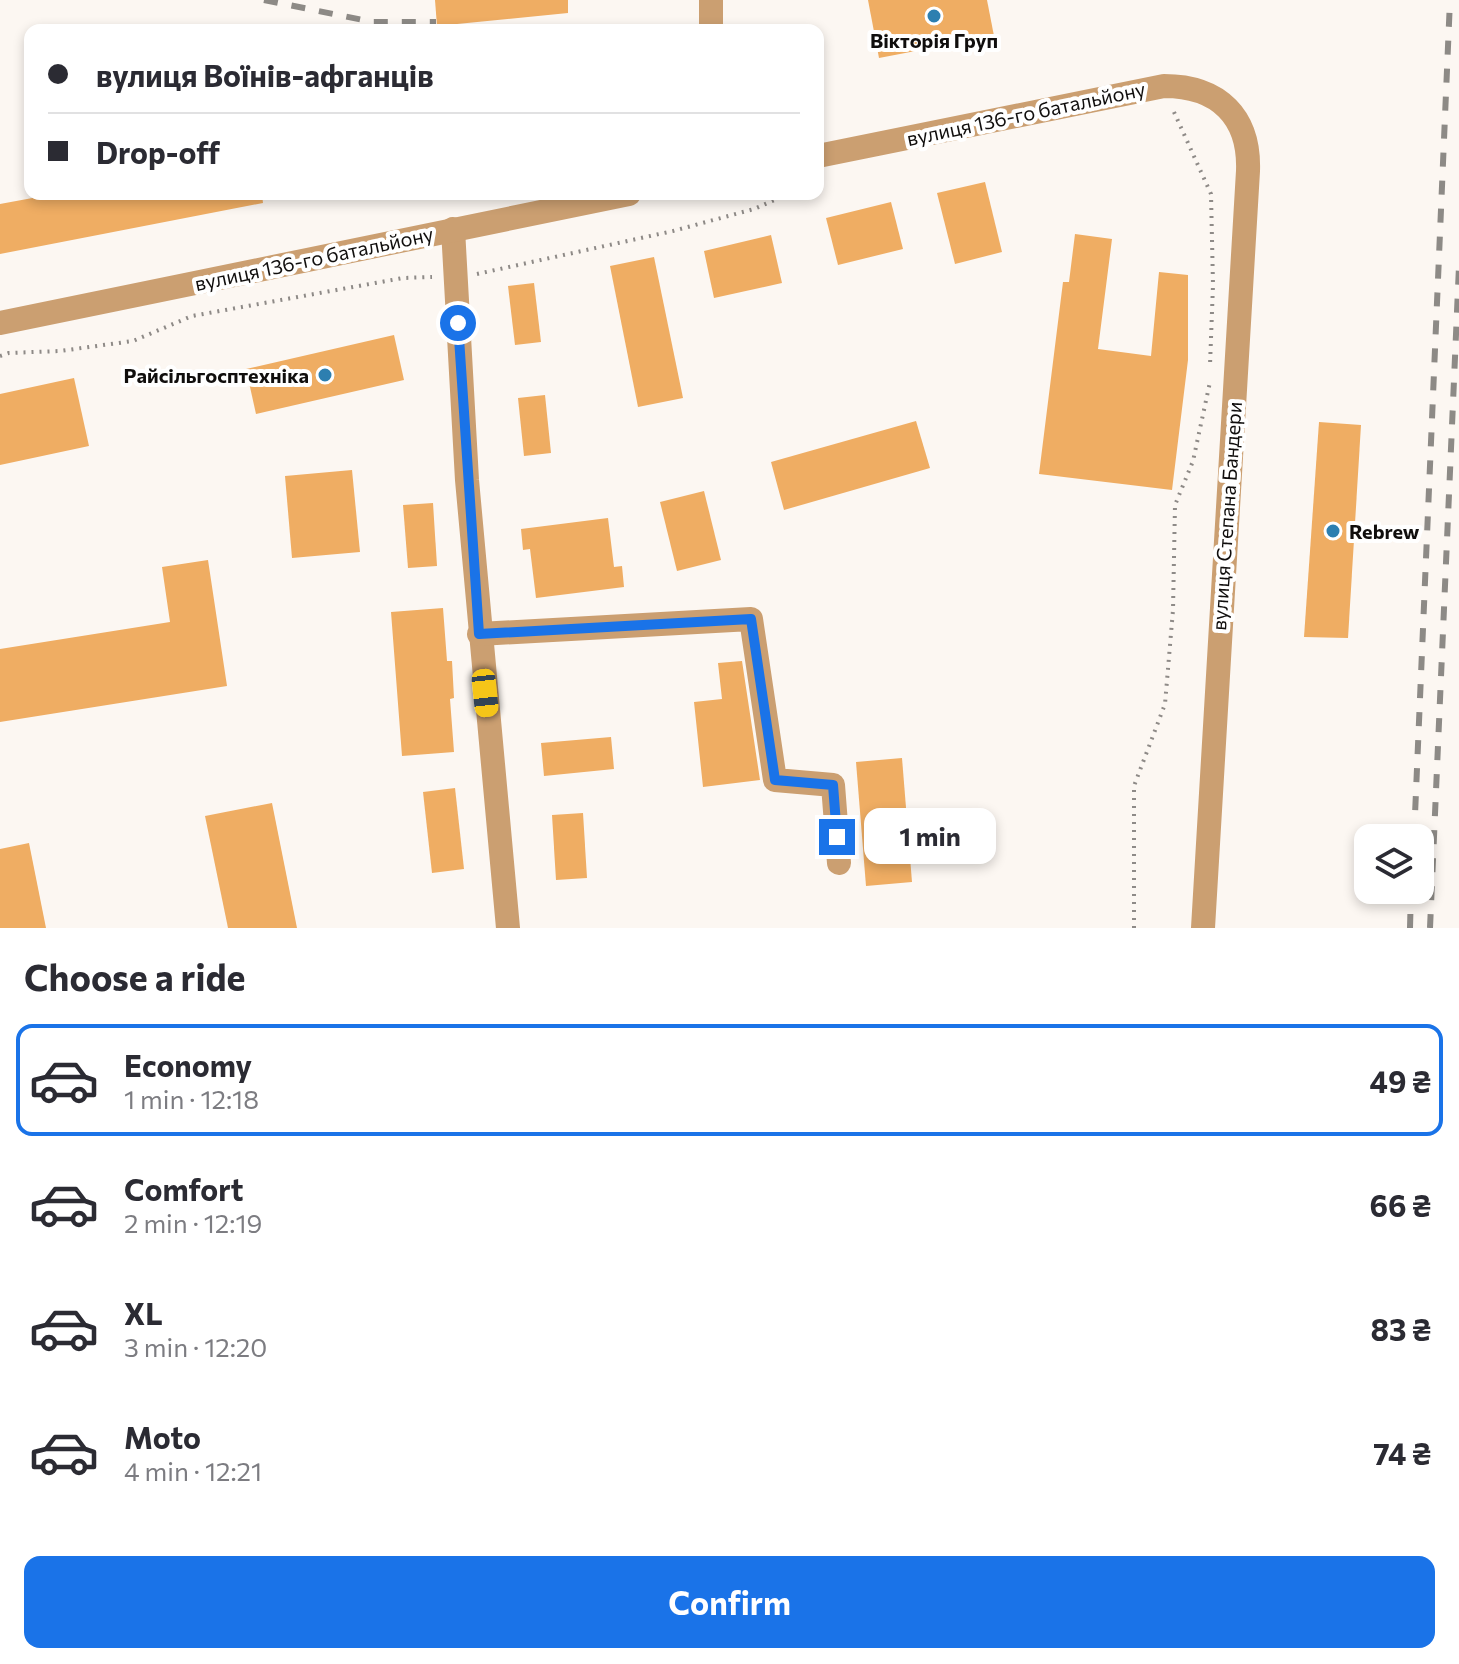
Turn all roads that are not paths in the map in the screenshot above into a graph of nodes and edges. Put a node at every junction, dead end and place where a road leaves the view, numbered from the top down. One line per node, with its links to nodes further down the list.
1 (711, 0): 2 (street)
2 (711, 24)
3 (1229, 109): 4 (street, вулиця 136-го батальйону); 11 (street, вулиця Степана Бандери)
4 (824, 155)
5 (599, 200): 6 (street, вулиця 136-го батальйону)
6 (453, 229): 7 (street, вулиця 136-го батальйону); 8 (street)
7 (0, 323)
8 (479, 634): 9 (street); 10 (street)
9 (839, 863)
10 (508, 928)
11 (1203, 928)

